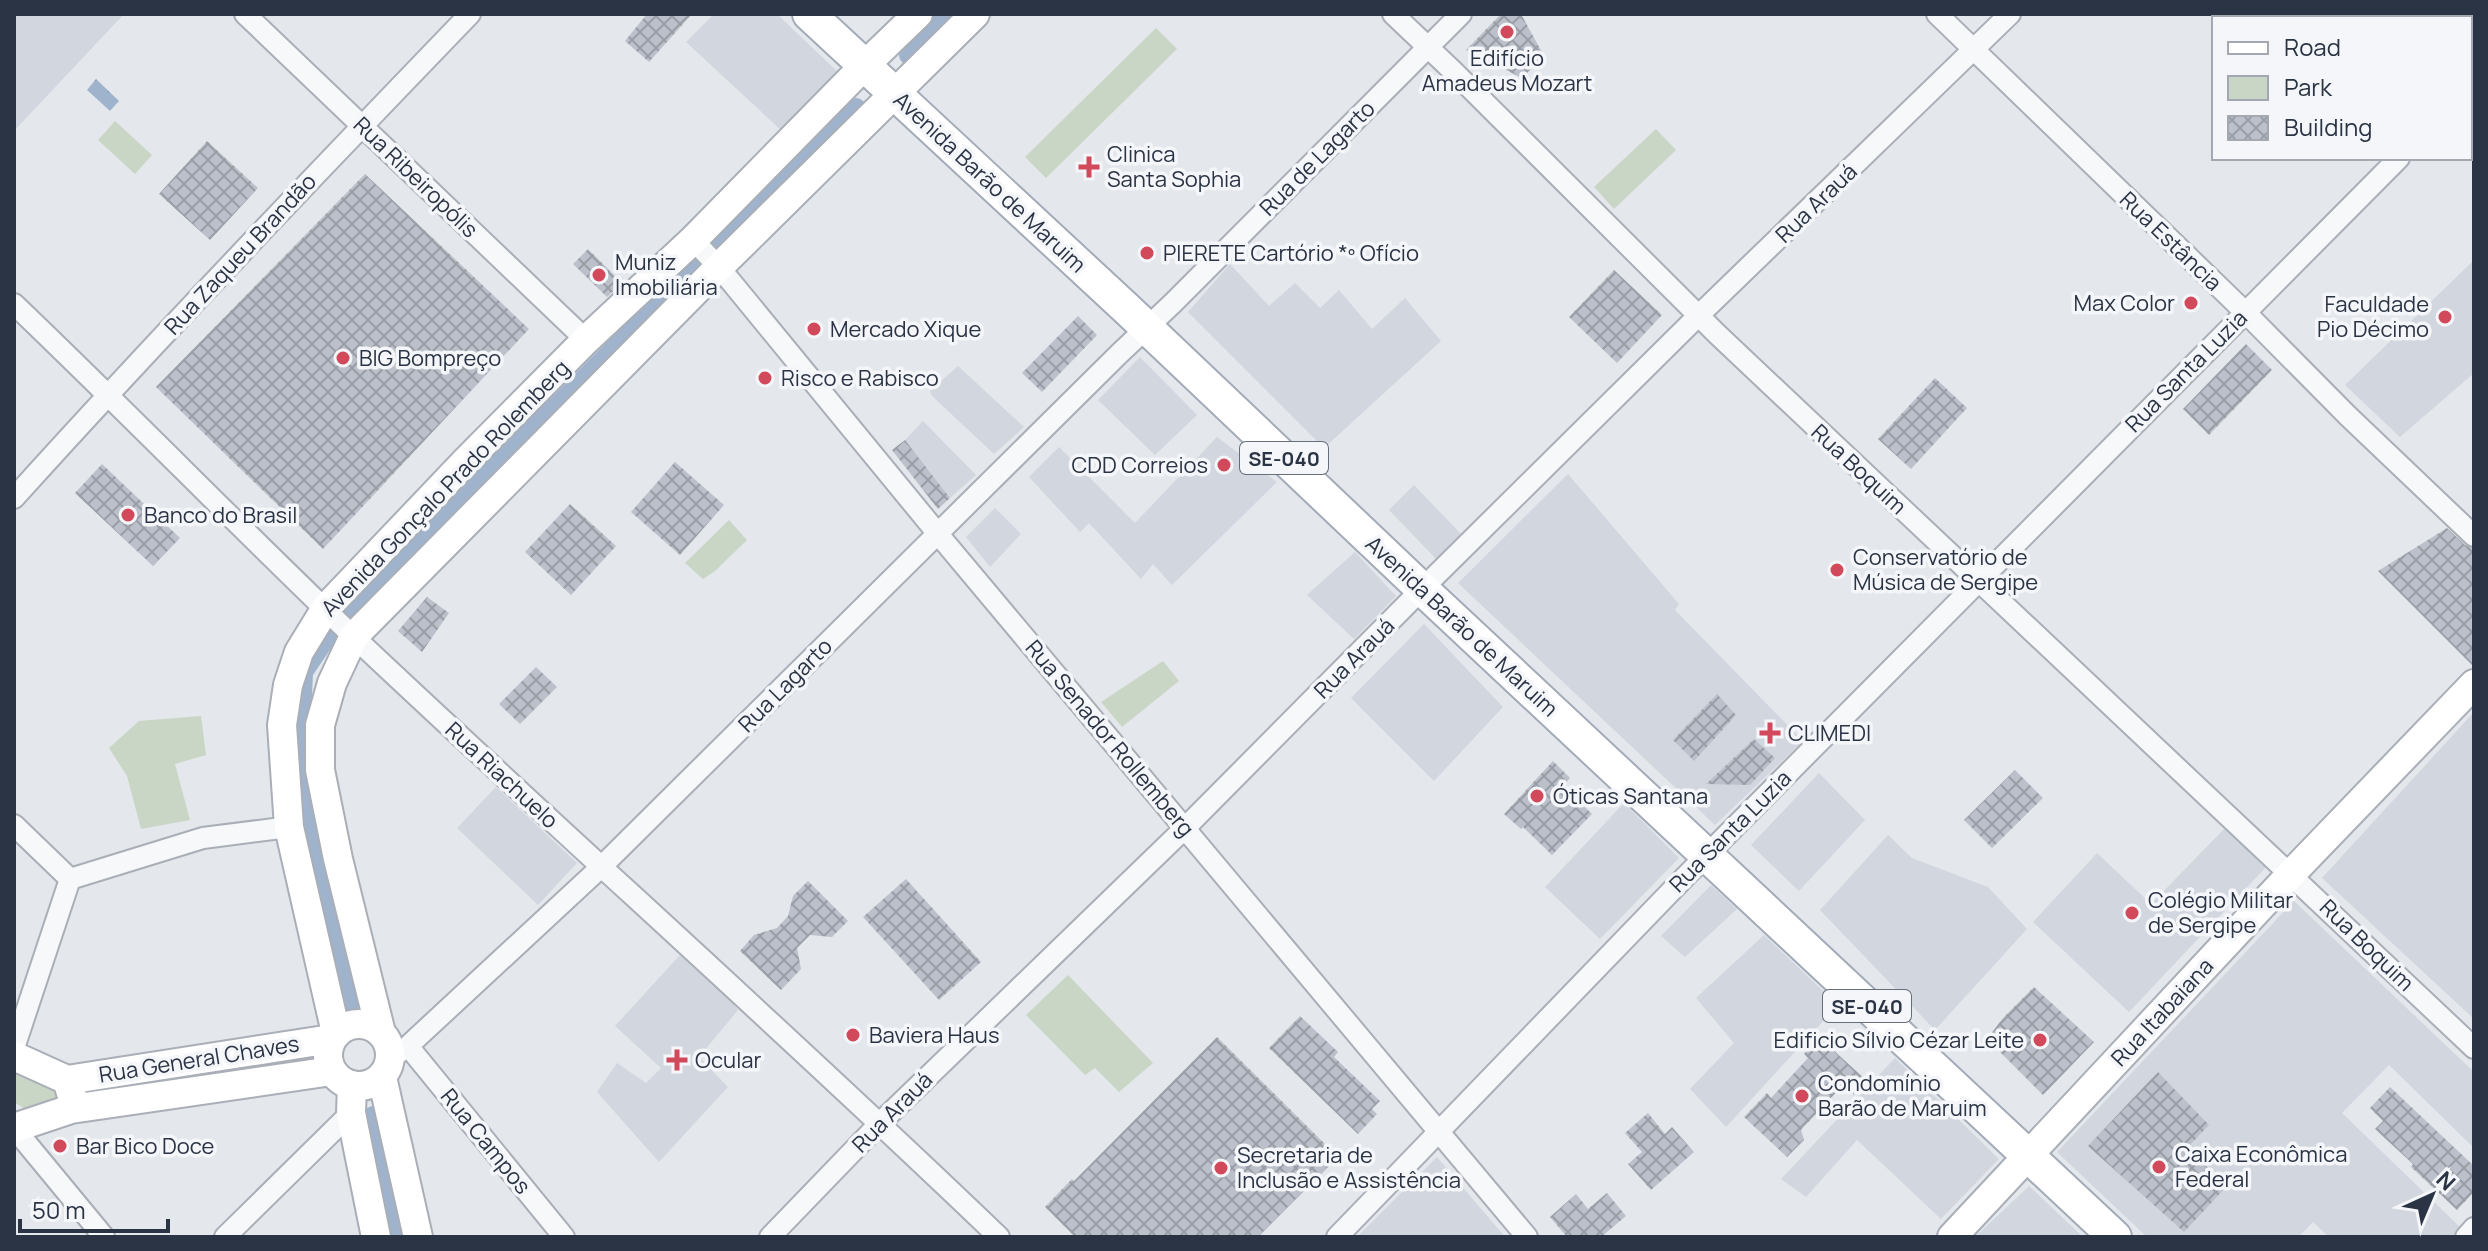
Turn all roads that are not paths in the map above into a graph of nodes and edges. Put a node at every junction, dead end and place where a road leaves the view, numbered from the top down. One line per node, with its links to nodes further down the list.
1 (245, 14): 14 (street, Rua Ribeiropólis)
2 (470, 14): 14 (street, Rua Zaqueu Brandão)
3 (809, 14): 12 (main road, Avenida Barão de Maruim)
4 (918, 14): 12 (street, Avenida Gonçalo Prado Rolemberg)
5 (975, 14): 13 (street, Avenida Gonçalo Prado Rolemberg)
6 (1393, 14): 10 (street, Rua Boquim)
7 (1461, 14): 10 (street, Rua de Lagarto)
8 (1937, 14): 11 (street, Rua Estância)
9 (2010, 14): 11 (street, Rua Arauá)
10 (1428, 46): 17 (street, Rua de Lagarto); 20 (street, Rua Boquim)
11 (1973, 50): 19 (street, Rua Estância); 20 (street, Rua Arauá)
12 (869, 62): 13 (main road, Avenida Barão de Maruim); 16 (street, Avenida Gonçalo Prado Rolemberg)
13 (898, 88): 16 (street, Avenida Gonçalo Prado Rolemberg); 21 (main road, Avenida Barão de Maruim / SE-040)
14 (362, 125): 22 (street, Rua Ribeiropólis); 23 (street, Rua Zaqueu Brandão)
15 (2397, 160): 19 (street, Rua Santa Luzia)
16 (707, 254): 22 (street, Avenida Gonçalo Prado Rolemberg); 25 (street, Rua Senador Rollemberg); 29 (street, Avenida Gonçalo Prado Rolemberg)
17 (1173, 303): 21 (street, Rua Lagarto)
18 (14, 304): 23 (street, Rua Riachuelo)
19 (2245, 312): 26 (street, Rua Estância); 27 (street, Rua Santa Luzia)
20 (1698, 316): 27 (street, Rua Boquim); 28 (street, Rua Arauá)
21 (1146, 328): 25 (street, Rua Lagarto); 28 (main road, Avenida Barão de Maruim / SE-040)
22 (586, 340): 29 (street, Avenida Gonçalo Prado Rolemberg)
23 (108, 394): 24 (street, Rua Zaqueu Brandão); 29 (street, Rua Riachuelo)
24 (14, 498)
25 (938, 534): 33 (street, Rua Senador Rollemberg); 35 (street, Rua Lagarto)
26 (2474, 536)
27 (1978, 581): 34 (street, Rua Santa Luzia); 36 (street, Rua Boquim)
28 (1422, 589): 33 (street, Rua Arauá); 34 (main road, Avenida Barão de Maruim / SE-040)
29 (339, 622): 32 (street, Avenida Gonçalo Prado Rolemberg); 35 (street, Rua Riachuelo); 41 (street, Avenida Gonçalo Prado Rolemberg)
30 (2474, 684): 36 (street, Rua Itabaiana)
31 (14, 825): 37 (street)
32 (289, 827): 37 (street); 38 (street, Avenida Gonçalo Prado Rolemberg)
33 (1185, 828): 46 (street, Rua Arauá); 48 (street, Rua Senador Rollemberg)
34 (1707, 855): 48 (street, Rua Santa Luzia); 49 (main road, Avenida Barão de Maruim / SE-040)
35 (600, 868): 41 (street, Rua Lagarto); 46 (street, Rua Riachuelo)
36 (2291, 874): 40 (street, Rua Boquim); 49 (street, Rua Itabaiana)
37 (70, 879): 39 (street)
38 (334, 1036): 41 (street); 43 (street, Rua General Chaves); 44 (street)
39 (14, 1048)
40 (2474, 1048)
41 (390, 1053): 44 (street); 54 (street, Avenida Gonçalo Prado Rolemberg); 55 (street, Rua Campos)
42 (14, 1056): 43 (street)
43 (67, 1080): 45 (street)
44 (345, 1090): 45 (street, Rua General Chaves); 52 (street); 53 (street)
45 (71, 1109): 47 (street, Rua General Chaves)
46 (880, 1123): 56 (street, Rua Arauá); 57 (street, Rua Riachuelo)
47 (14, 1128): 51 (street)
48 (1439, 1132): 58 (street, Rua Santa Luzia); 59 (street, Rua Senador Rollemberg)
49 (2028, 1156): 60 (street, Rua Itabaiana); 61 (main road, Avenida Barão de Maruim / SE-040)
50 (2474, 1228): 62 (street)
51 (104, 1237)
52 (225, 1237)
53 (376, 1237)
54 (418, 1237)
55 (564, 1237)
56 (770, 1237)
57 (999, 1237)
58 (1337, 1237)
59 (1527, 1237)
60 (1952, 1237)
61 (2115, 1237)
62 (2466, 1237)

